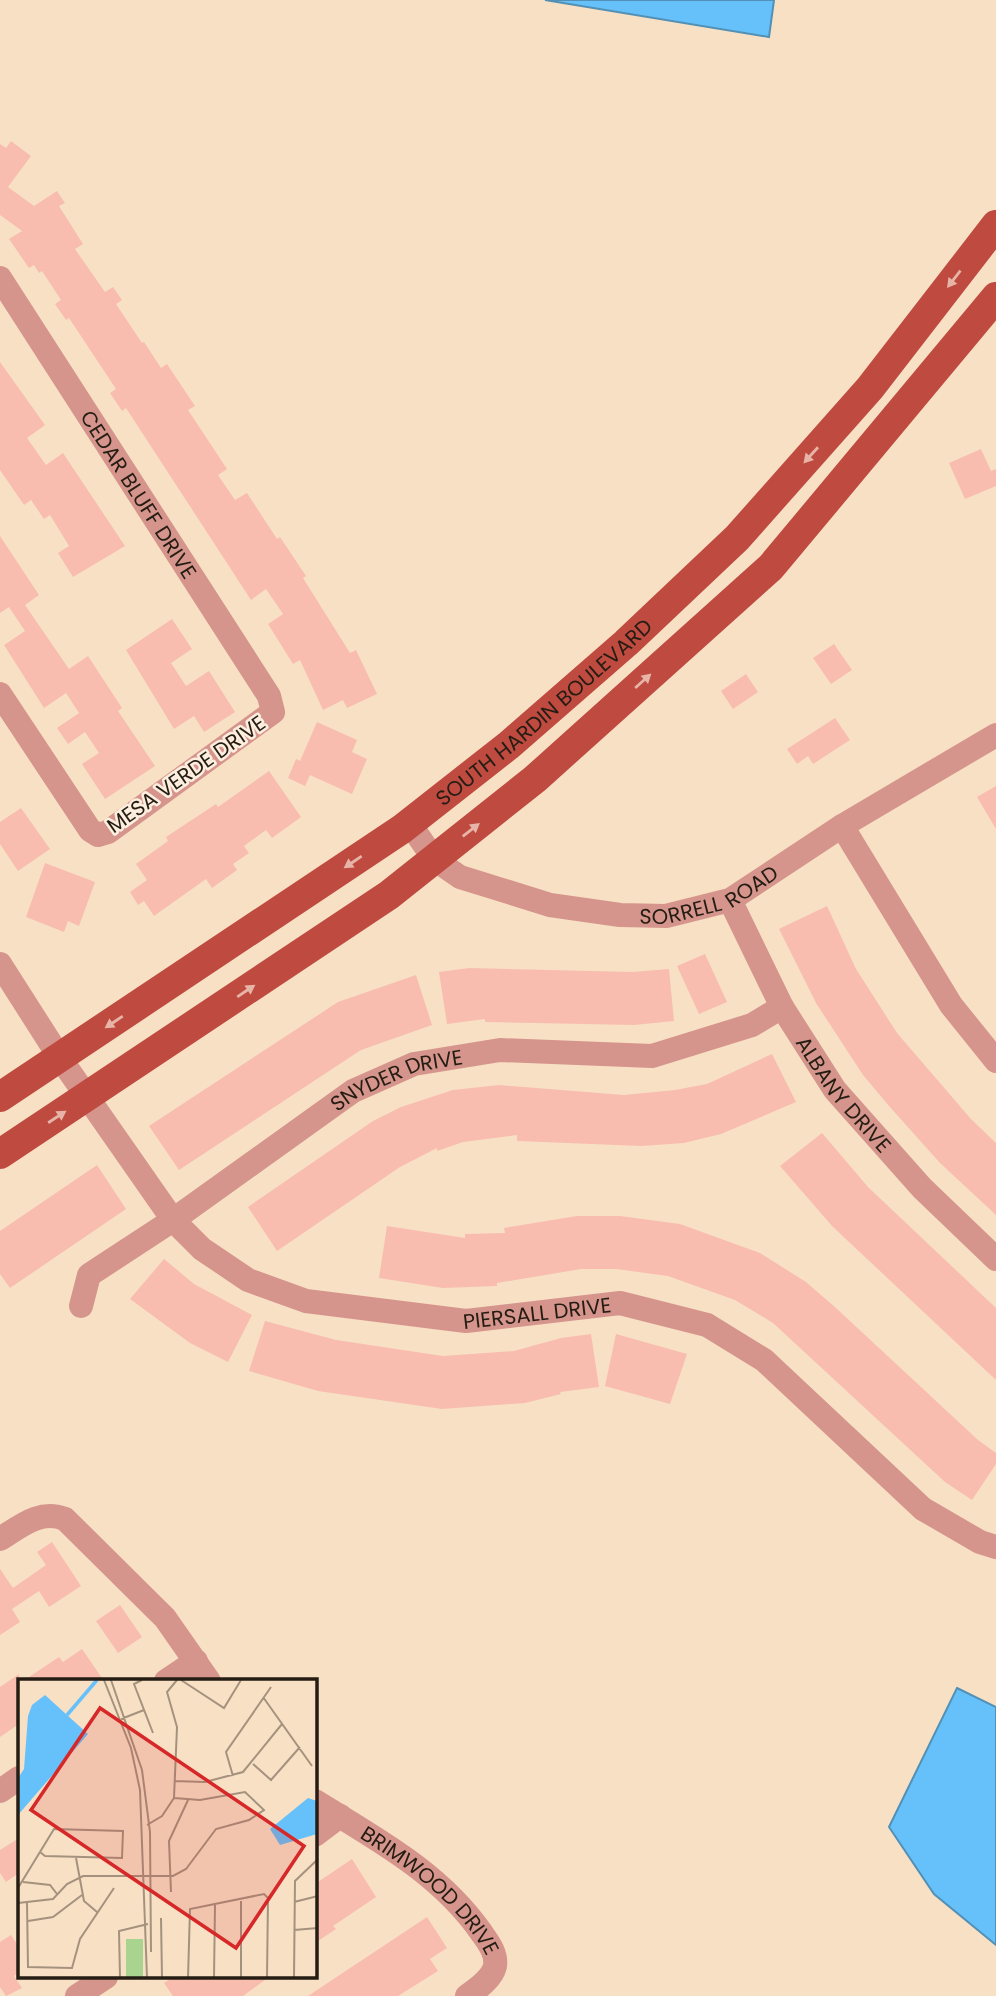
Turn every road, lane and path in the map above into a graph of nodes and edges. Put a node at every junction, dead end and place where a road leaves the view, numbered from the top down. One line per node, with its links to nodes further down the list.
1 (996, 225): 7 (main road, SOUTH HARDIN BOULEVARD, one-way to 7)
2 (0, 278): 5 (street, CEDAR BLUFF DRIVE)
3 (996, 297): 9 (main road, SOUTH HARDIN BOULEVARD, one-way to 3)
4 (0, 694): 5 (street, MESA VERDE DRIVE)
5 (273, 712)
6 (996, 735): 8 (street, SORRELL ROAD)
7 (410, 824): 9 (street, SORRELL ROAD); 13 (main road, SOUTH HARDIN BOULEVARD, one-way to 13)
8 (842, 826): 10 (street, SORRELL ROAD); 14 (street)
9 (435, 859): 10 (street, SORRELL ROAD); 16 (main road, SOUTH HARDIN BOULEVARD, one-way to 9)
10 (730, 900): 12 (street, ALBANY DRIVE)
11 (0, 964): 13 (street, PIERSALL DRIVE)
12 (782, 1007): 18 (street, SNYDER DRIVE); 19 (street, ALBANY DRIVE)
13 (60, 1058): 15 (main road, SOUTH HARDIN BOULEVARD); 16 (street, PIERSALL DRIVE)
14 (996, 1061)
15 (0, 1097)
16 (87, 1098): 17 (main road, SOUTH HARDIN BOULEVARD, one-way to 16); 18 (street, PIERSALL DRIVE)
17 (0, 1154)
18 (173, 1220): 20 (street, SNYDER DRIVE); 22 (street, PIERSALL DRIVE)
19 (996, 1259)
20 (81, 1306)
21 (0, 1539): 23 (street)
22 (996, 1548)
23 (202, 1671): 24 (street)
24 (173, 1679)
25 (18, 1779): 26 (street)
26 (0, 1791)
27 (317, 1802): 28 (street, BRIMWOOD DRIVE)
28 (340, 1816): 29 (street); 32 (street, BRIMWOOD DRIVE)
29 (317, 1833)
30 (103, 1979): 31 (street)
31 (78, 1996)
32 (467, 1996)

